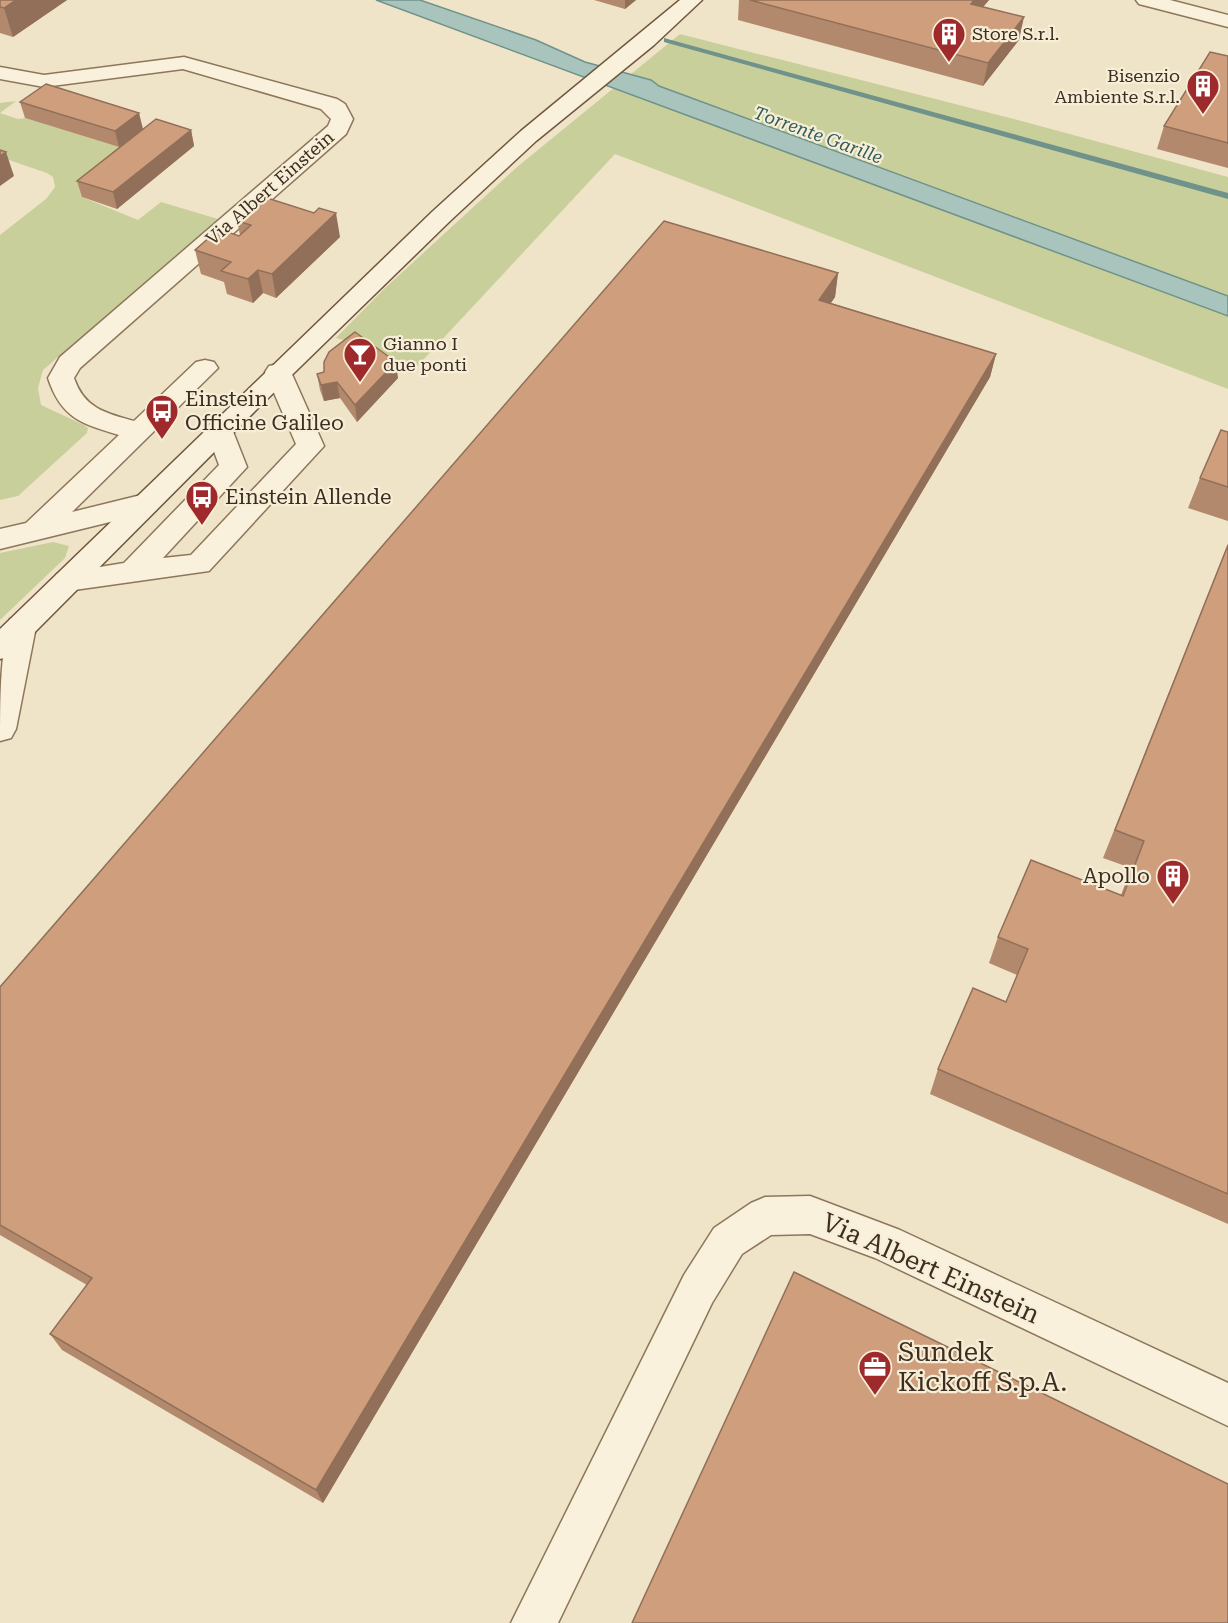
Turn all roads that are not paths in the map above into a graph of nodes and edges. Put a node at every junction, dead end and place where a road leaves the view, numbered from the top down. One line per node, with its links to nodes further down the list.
1 (692, 0): 6 (street)
2 (1146, 0): 3 (street)
3 (1228, 21)
4 (0, 73): 8 (street, Via Albert Einstein)
5 (205, 368): 8 (street)
6 (278, 372): 7 (street); 12 (street)
7 (220, 430): 9 (street); 12 (street)
8 (139, 432): 10 (street)
9 (145, 504): 10 (street); 13 (street)
10 (36, 530): 11 (street)
11 (0, 538)
12 (133, 572): 13 (street)
13 (68, 581): 14 (street)
14 (21, 627): 15 (street); 16 (street)
15 (0, 648)
16 (0, 729)
17 (1228, 1406): 18 (street, Via Albert Einstein)
18 (534, 1623)

